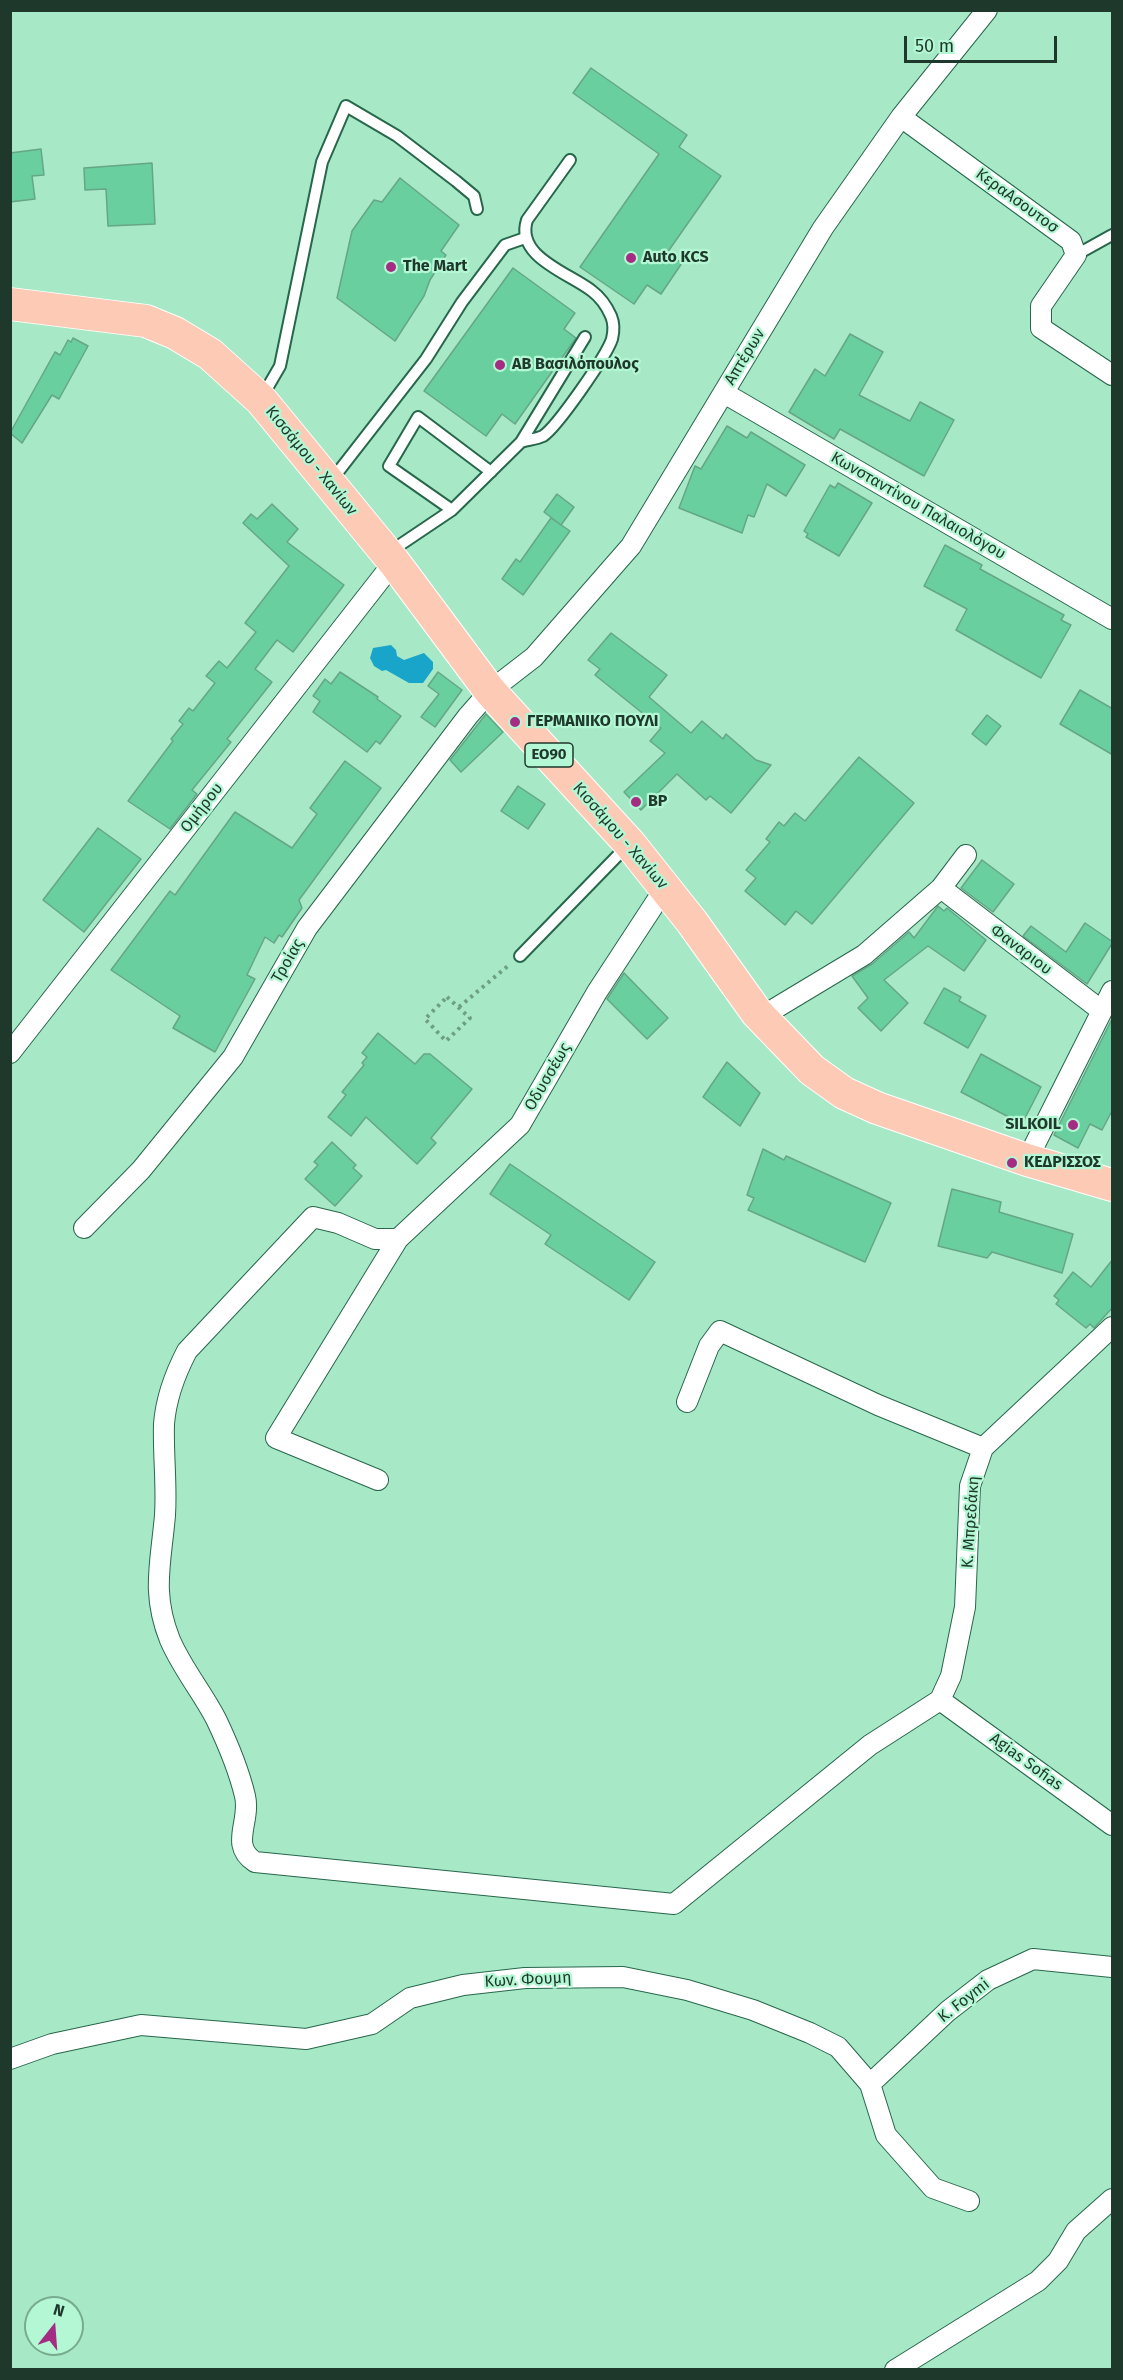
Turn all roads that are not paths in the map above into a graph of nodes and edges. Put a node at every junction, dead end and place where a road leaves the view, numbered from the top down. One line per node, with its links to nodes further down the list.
1 (987, 10): 2 (street, Απτέρων)
2 (902, 117): 7 (street, ΚεραΑσουτοσ); 11 (street, Απτέρων)
3 (570, 160): 6 (lane)
4 (477, 209): 12 (lane)
5 (1113, 235): 7 (lane)
6 (525, 238): 13 (lane); 15 (lane)
7 (1076, 255): 10 (street)
8 (10, 304): 12 (main road, Κισσάμου - Χανίων / ΕΟ90)
9 (585, 337): 13 (lane)
10 (1113, 375)
11 (724, 393): 18 (street, Κωνσταντίνου Παλαιολόγου); 19 (street, Απτέρων)
12 (261, 400): 15 (main road, Κισσάμου - Χανίων / ΕΟ90)
13 (521, 442): 14 (lane)
14 (491, 472): 16 (lane); 16 (lane)
15 (329, 483): 17 (main road, Κισσάμου - Χανίων / ΕΟ90)
16 (452, 510): 17 (lane)
17 (391, 558): 19 (main road, Κισσάμου - Χανίων / ΕΟ90); 28 (street, Ομήρου)
18 (1113, 619)
19 (490, 691): 20 (main road, Κισσάμου - Χανίων / ΕΟ90); 31 (street, Τροίας)
20 (630, 844): 22 (main road, Κισσάμου - Χανίων / ΕΟ90); 24 (lane)
21 (966, 855): 23 (street)
22 (665, 888): 27 (main road, Κισσάμου - Χανίων / ΕΟ90); 32 (street, Οδυσσέως)
23 (941, 888): 26 (street, Φαναριου); 27 (street)
24 (520, 956)
25 (1113, 991): 26 (street)
26 (1102, 1011): 29 (street)
27 (760, 1017): 29 (main road, Κισσάμου - Χανίων / ΕΟ90)
28 (10, 1053)
29 (1027, 1160): 30 (main road, Κισσάμου - Χανίων / ΕΟ90)
30 (1113, 1185)
31 (84, 1228)
32 (398, 1239): 36 (street, Οδυσσέως); 37 (street)
33 (1113, 1327): 35 (street, Κ. Μπρεδάκη)
34 (687, 1402): 35 (street)
35 (983, 1448): 37 (street, Κ. Μπρεδάκη)
36 (378, 1480)
37 (940, 1700): 38 (street, Agias Sofias)
38 (1113, 1825)
39 (1113, 1967): 41 (street, K. Foymi)
40 (10, 2059): 41 (street, Κων. Φουμη)
41 (870, 2084): 43 (street, Κων. Φουμη)
42 (1113, 2199): 44 (street)
43 (969, 2201)
44 (895, 2370)

